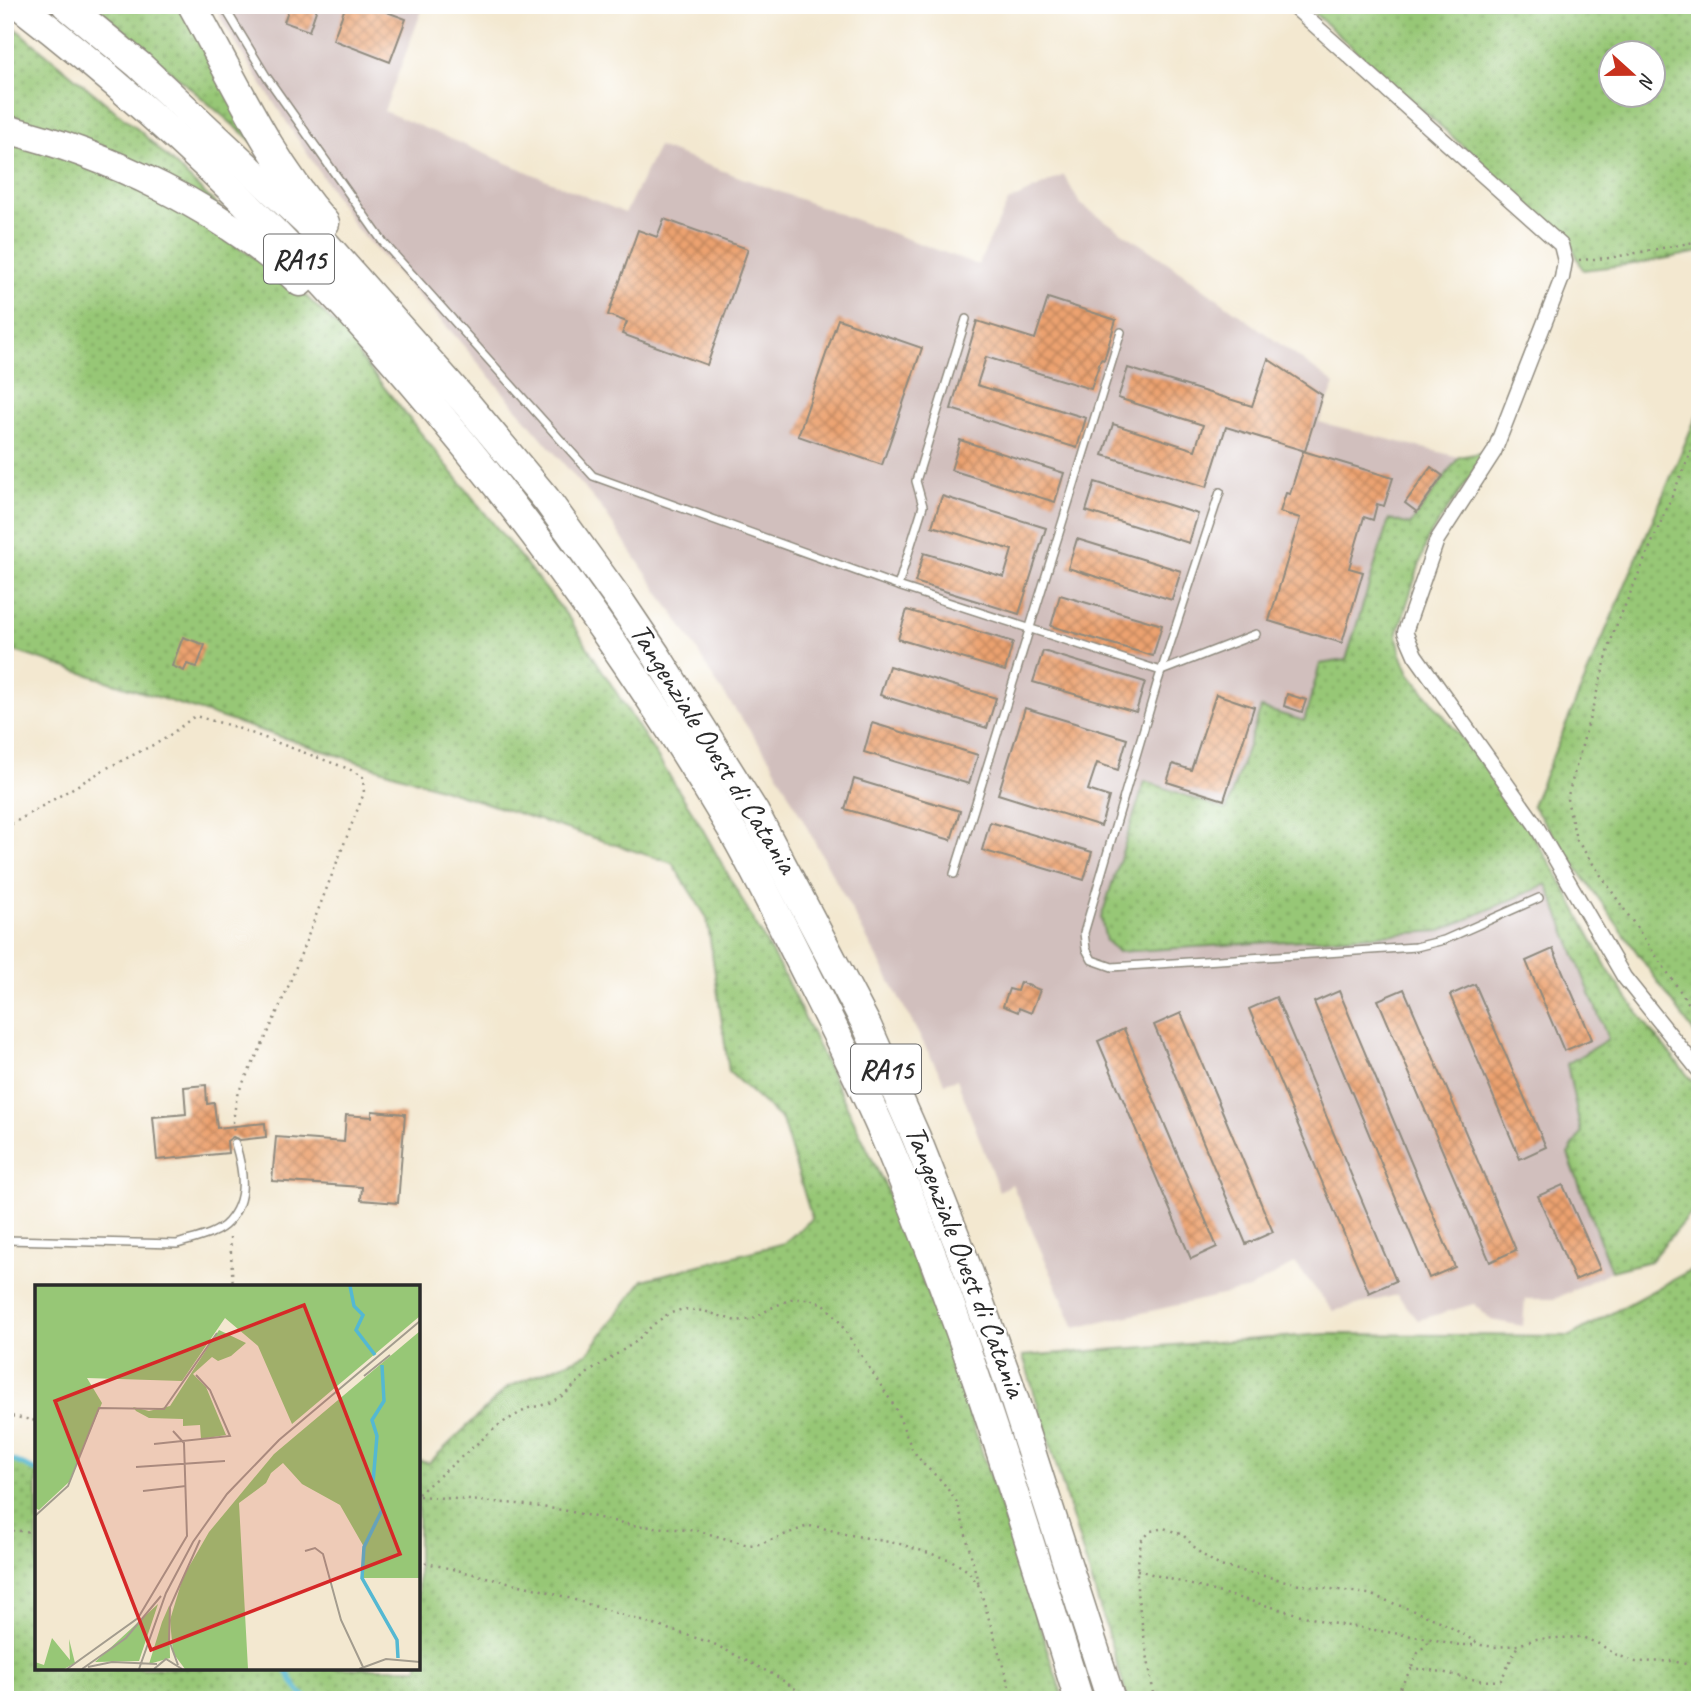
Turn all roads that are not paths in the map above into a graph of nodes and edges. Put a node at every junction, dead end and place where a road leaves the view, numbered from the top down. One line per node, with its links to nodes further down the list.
1 (19, 5): 11 (highway, Tangenziale Ovest di Catania / RA15)
2 (66, 5): 9 (highway, Tangenziale Ovest di Catania / RA15)
3 (192, 5): 9 (highway)
4 (223, 5): 12 (lane)
5 (1292, 5): 18 (street)
6 (5, 129): 11 (highway)
7 (966, 319): 12 (lane)
8 (1121, 332): 13 (lane)
9 (467, 404): 21 (highway, Tangenziale Ovest di Catania / RA15)
10 (1220, 492): 15 (lane)
11 (543, 547): 22 (highway, Tangenziale Ovest di Catania / RA15)
12 (898, 586): 13 (lane)
13 (1031, 629): 15 (lane); 16 (lane)
14 (1256, 634): 15 (lane)
15 (1161, 671): 17 (lane)
16 (954, 874)
17 (1539, 898)
18 (1700, 1072)
19 (235, 1143): 20 (lane)
20 (5, 1240)
21 (1110, 1697)
22 (1079, 1700)

